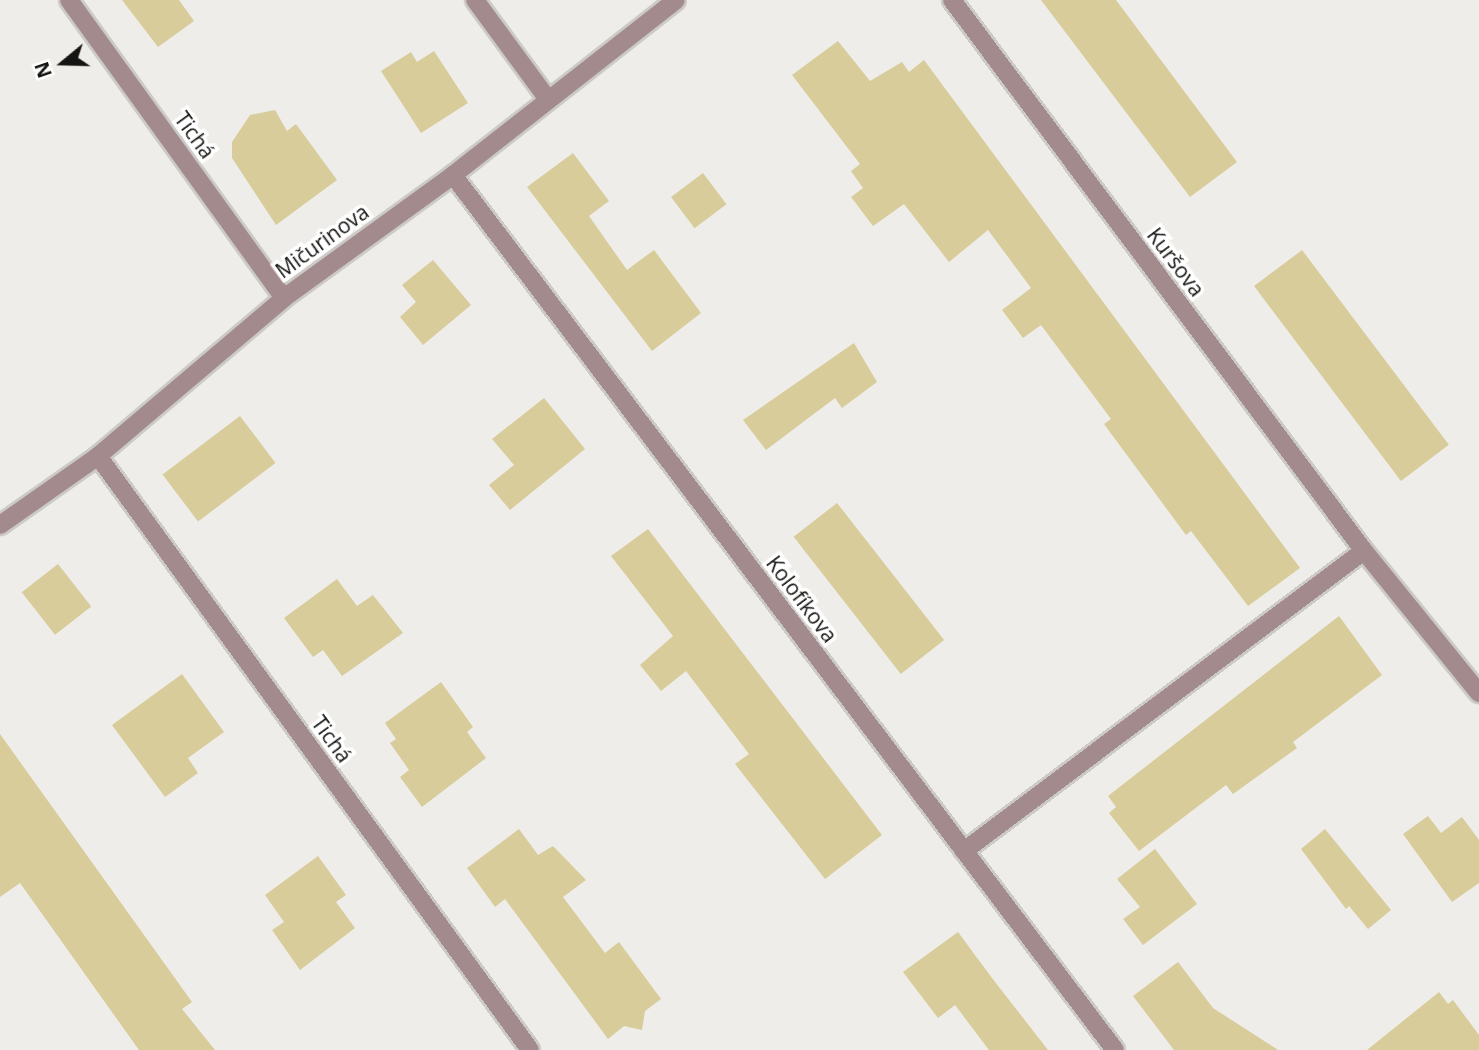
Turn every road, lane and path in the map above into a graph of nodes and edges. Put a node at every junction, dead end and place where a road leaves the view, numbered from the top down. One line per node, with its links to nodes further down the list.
1 (69, 0): 7 (street, Tichá)
2 (475, 0): 5 (street)
3 (676, 0): 5 (street, Mičurinova)
4 (952, 0): 10 (street, Kuršova)
5 (547, 98): 6 (street, Mičurinova)
6 (453, 175): 7 (street, Mičurinova); 12 (street, Kolofíkova)
7 (284, 298): 8 (street, Mičurinova)
8 (98, 456): 9 (street, Mičurinova); 13 (street, Tichá)
9 (0, 525)
10 (1364, 551): 11 (street, Kuršova); 12 (street)
11 (1477, 692)
12 (964, 851): 14 (street, Kolofíkova)
13 (530, 1050)
14 (1115, 1050)

